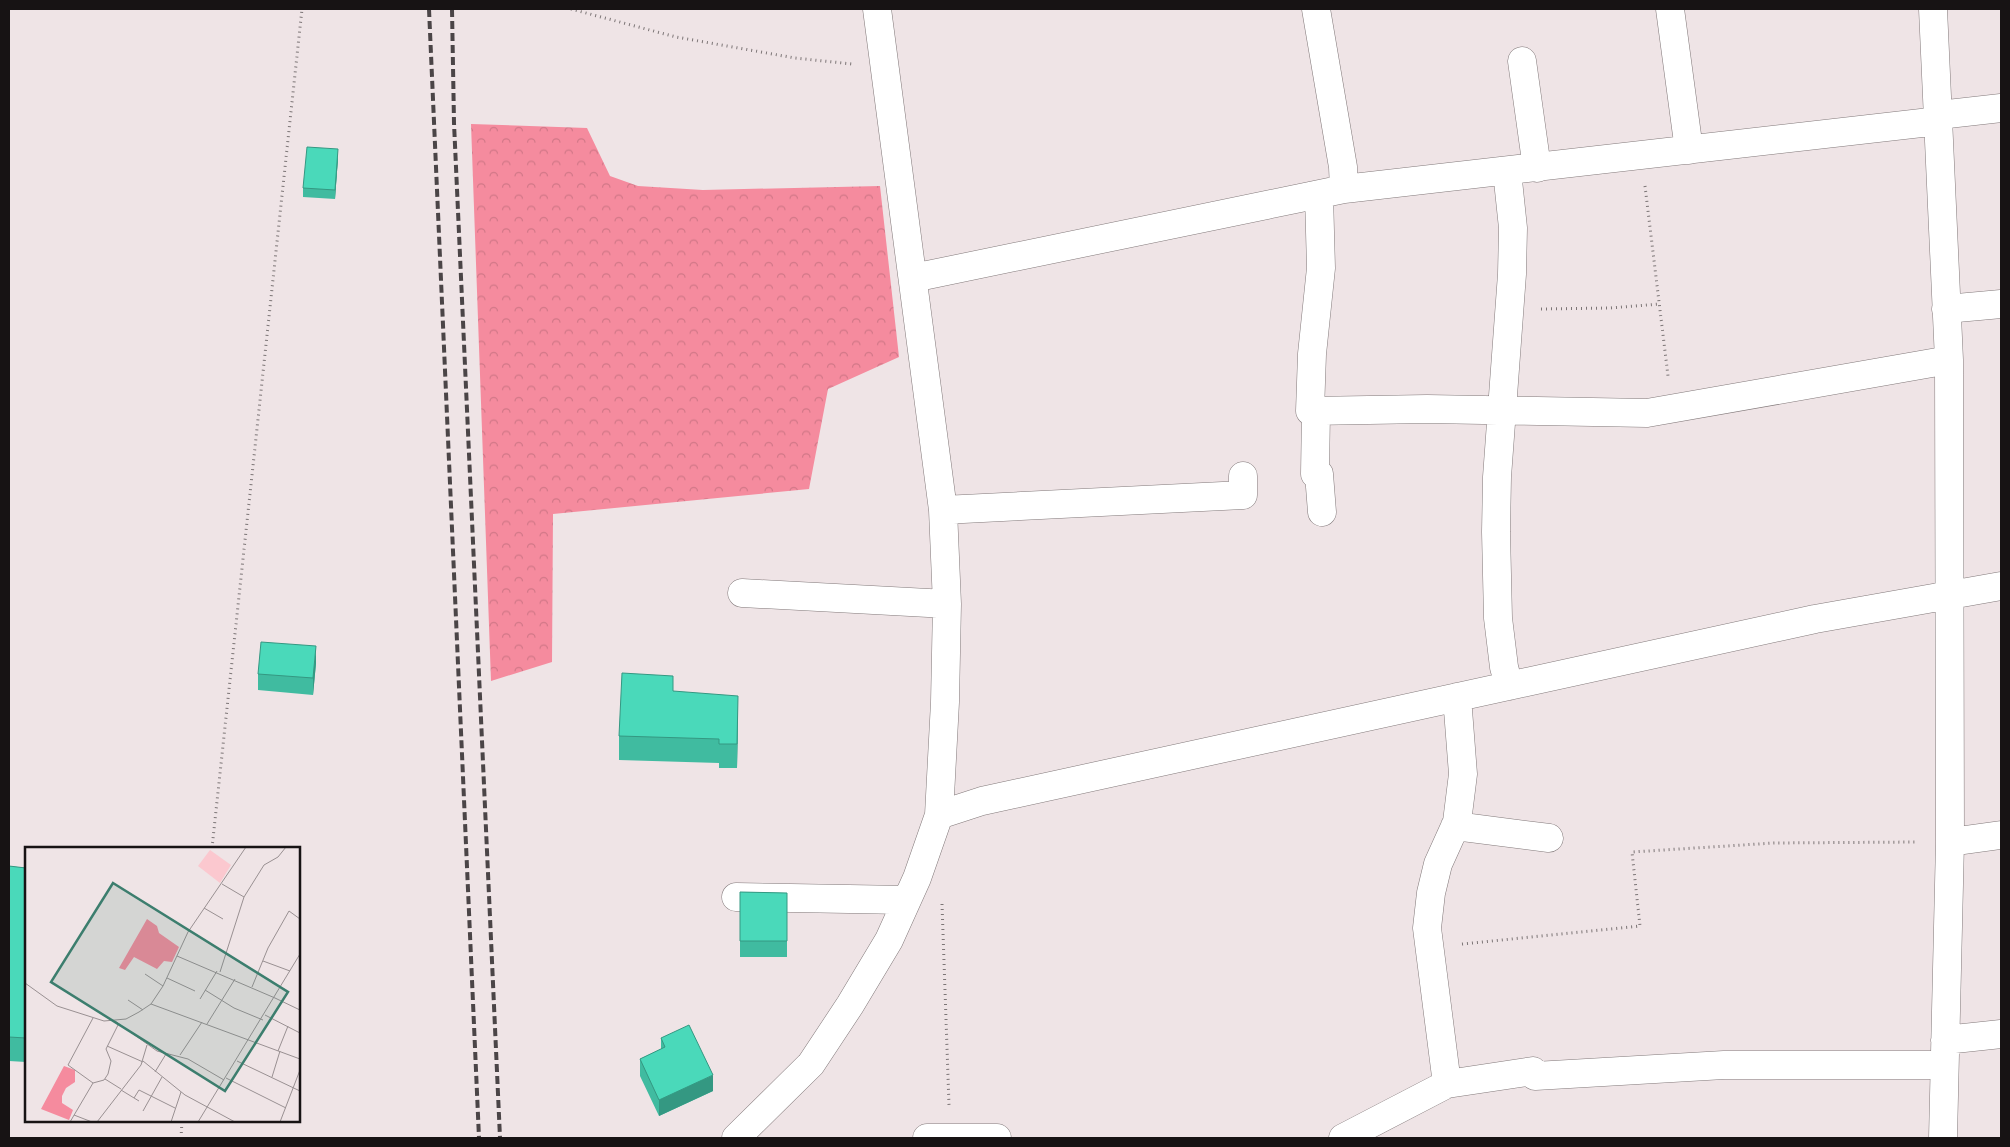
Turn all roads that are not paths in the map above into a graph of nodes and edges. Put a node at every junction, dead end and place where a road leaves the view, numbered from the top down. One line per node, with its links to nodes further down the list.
1 (877, 9): 12 (street)
2 (1316, 9): 11 (street)
3 (1670, 9): 8 (street)
4 (1933, 9): 7 (street)
5 (1522, 61): 9 (street)
6 (2001, 108): 7 (street)
7 (1939, 118): 8 (street); 14 (street)
8 (1690, 150): 9 (street)
9 (1537, 168): 10 (street)
10 (1507, 171): 11 (street); 16 (street)
11 (1331, 192): 12 (street); 17 (street)
12 (914, 278): 19 (street)
13 (2001, 304): 14 (street)
14 (1946, 309): 15 (street)
15 (1949, 360): 16 (street); 23 (street)
16 (1502, 410): 17 (street); 25 (street)
17 (1316, 411): 20 (street)
18 (1243, 476): 19 (street)
19 (943, 510): 24 (street)
20 (1322, 512)
21 (2001, 586): 23 (street)
22 (742, 593): 24 (street)
23 (1948, 596): 25 (street); 31 (street)
24 (947, 604): 27 (street)
25 (1510, 686): 26 (street)
26 (1457, 697): 27 (street); 28 (street)
27 (939, 815): 33 (street)
28 (1455, 826): 30 (street); 36 (street)
29 (2001, 835): 31 (street)
30 (1549, 838)
31 (1950, 842): 35 (street)
32 (736, 897): 33 (street)
33 (906, 900): 38 (street)
34 (2001, 1034): 35 (street)
35 (1944, 1052): 36 (street); 41 (street)
36 (1447, 1084): 40 (street)
37 (938, 1137): 39 (street)
38 (736, 1138)
39 (997, 1138)
40 (1343, 1138)
41 (1943, 1138)

